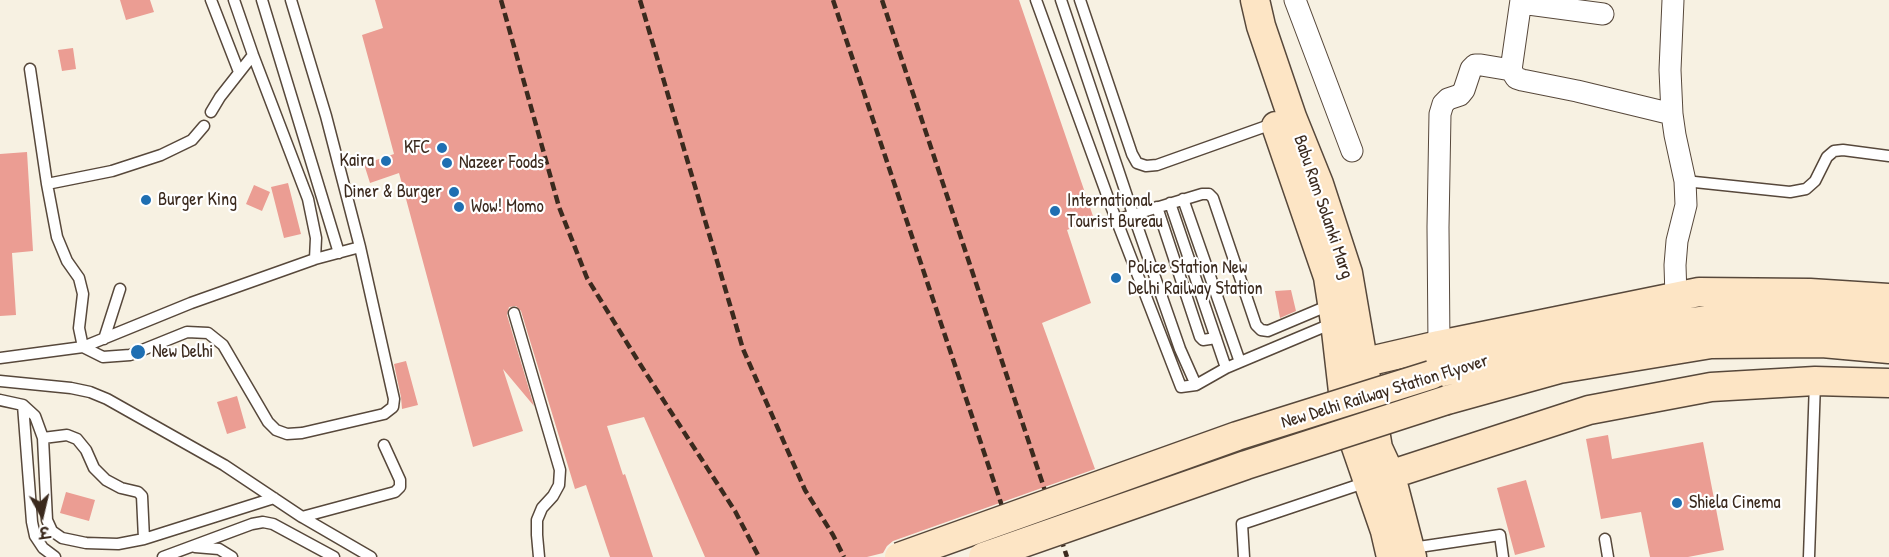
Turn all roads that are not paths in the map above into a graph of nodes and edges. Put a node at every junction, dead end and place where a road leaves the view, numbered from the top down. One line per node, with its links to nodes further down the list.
1 (211, 0): 16 (lane)
2 (234, 0): 13 (lane)
3 (262, 0): 31 (lane)
4 (291, 0): 30 (lane)
5 (1036, 0): 29 (lane)
6 (1062, 0): 28 (lane)
7 (1080, 0): 19 (lane)
8 (1295, 0): 21 (street)
9 (1673, 0): 18 (street)
10 (1254, 1): 19 (main road, Babu Ram Solanki Marg); 36 (main road, Babu Ram Solanki Marg)
11 (1521, 2): 12 (street); 15 (street)
12 (1603, 14)
13 (253, 55): 16 (lane); 32 (lane)
14 (30, 69): 24 (lane)
15 (1511, 70): 18 (street); 41 (street)
16 (239, 72): 17 (lane)
17 (211, 112)
18 (1672, 114): 23 (street)
19 (1275, 123): 36 (main road, Babu Ram Solanki Marg)
20 (204, 126): 24 (lane)
21 (1352, 151)
22 (1889, 156): 23 (lane)
23 (1685, 181): 34 (street)
24 (47, 184): 42 (lane)
25 (1184, 199): 26 (lane); 36 (lane); 45 (lane)
26 (1170, 203): 27 (lane); 39 (lane)
27 (1157, 207): 28 (lane); 39 (lane)
28 (1133, 214): 29 (lane); 51 (lane)
29 (1116, 220): 51 (lane)
30 (360, 247): 31 (lane); 42 (lane)
31 (339, 253): 32 (lane)
32 (315, 259): 40 (lane)
33 (120, 289): 40 (lane)
34 (1676, 297): 35 (main road); 41 (main road)
35 (1889, 298)
36 (1341, 313): 45 (lane); 46 (main road, Babu Ram Solanki Marg)
37 (514, 314): 68 (lane)
38 (1889, 325): 69 (main road, New Delhi Railway Station Flyover, bridge)
39 (1216, 338): 47 (lane)
40 (104, 339): 42 (lane)
41 (1439, 345): 46 (main road)
42 (83, 347): 44 (lane)
43 (1889, 349): 70 (main road, New Delhi Railway Station Flyover, bridge)
44 (0, 358)
45 (1240, 362): 47 (lane)
46 (1351, 365): 56 (main road, Babu Ram Solanki Marg)
47 (1226, 368): 51 (lane)
48 (0, 381): 57 (lane)
49 (1815, 381): 50 (main road); 56 (main road); 74 (lane)
50 (1889, 383)
51 (1196, 385)
52 (0, 400): 53 (lane)
53 (23, 405): 54 (lane); 63 (lane)
54 (43, 438): 59 (lane); 59 (lane)
55 (384, 445): 58 (lane)
56 (1379, 479): 62 (main road, Babu Ram Solanki Marg); 71 (lane)
57 (274, 498): 58 (lane); 59 (lane)
58 (302, 517): 67 (lane)
59 (144, 539)
60 (1605, 539): 73 (lane)
61 (192, 546): 64 (lane); 65 (lane); 66 (lane)
62 (1404, 554): 72 (lane)
63 (55, 557)
64 (163, 557)
65 (232, 557)
66 (334, 557)
67 (371, 557)
68 (539, 557)
69 (899, 557)
70 (983, 557)
71 (1244, 557)
72 (1503, 557)
73 (1608, 557)
74 (1809, 557)

